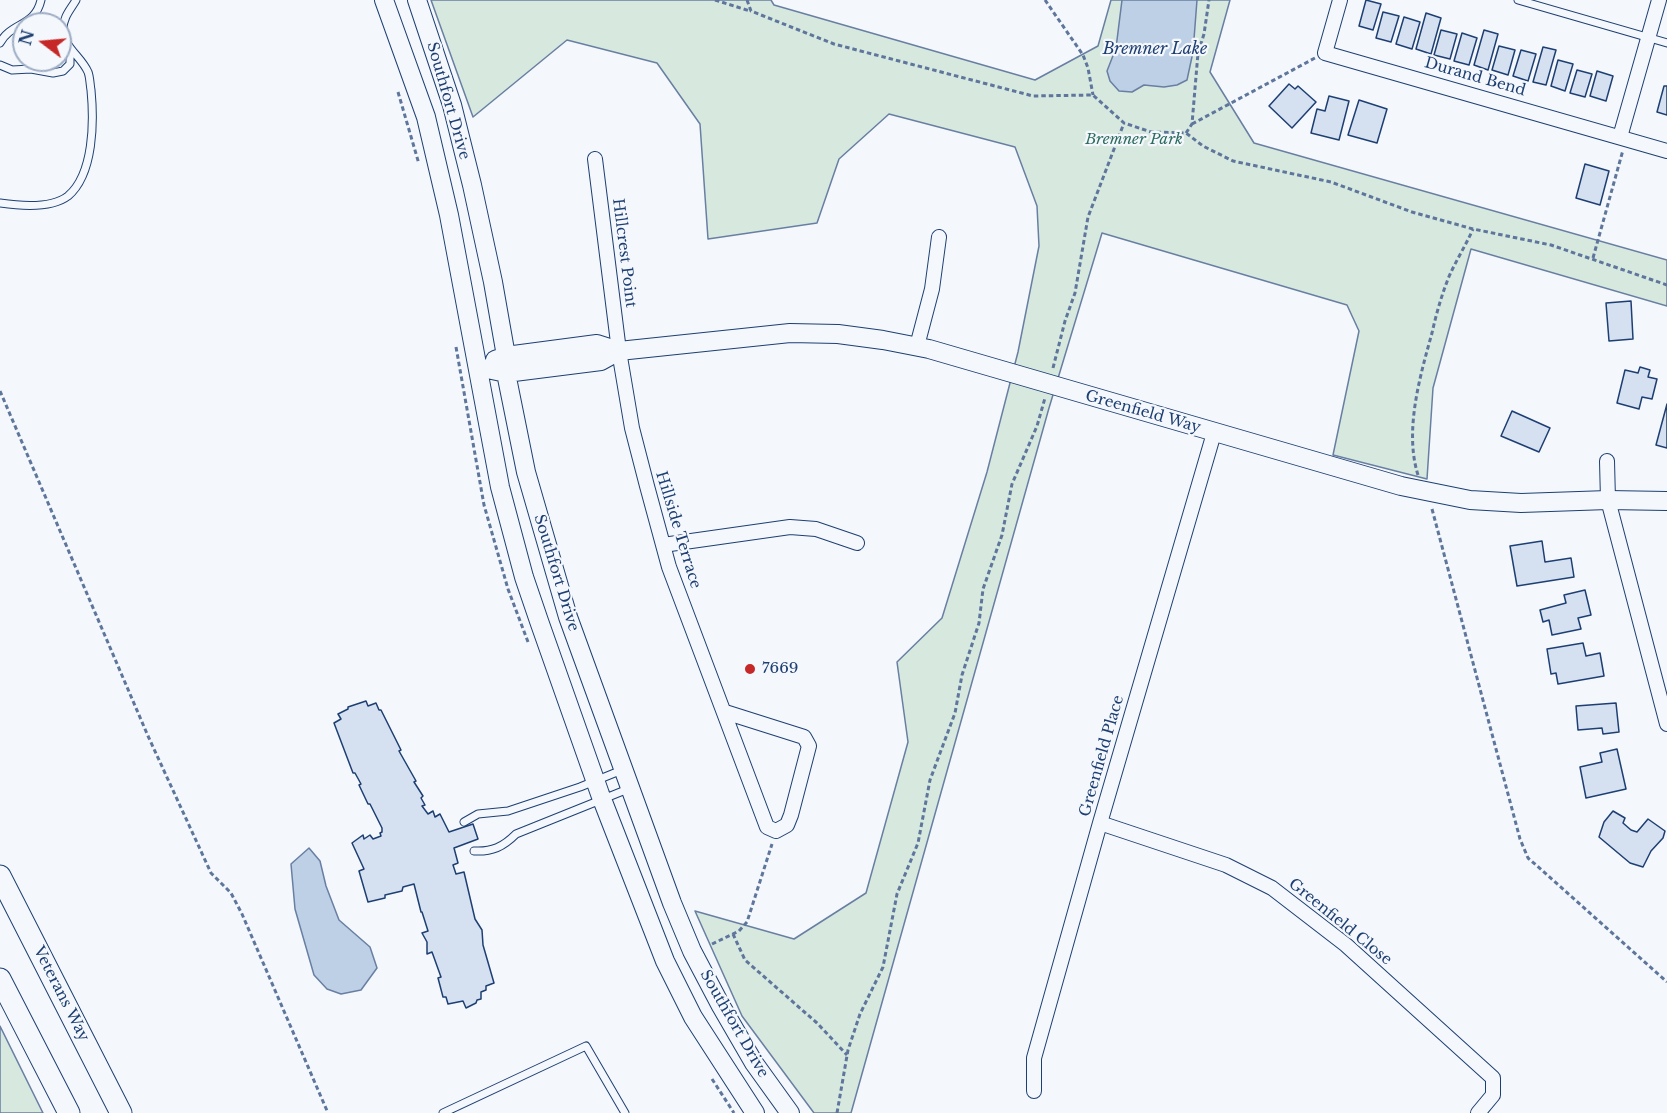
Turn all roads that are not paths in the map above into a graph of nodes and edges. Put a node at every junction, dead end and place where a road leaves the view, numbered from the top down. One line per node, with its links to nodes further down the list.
1 (41, 0): 8 (lane)
2 (384, 0): 19 (main road, Southfort Drive)
3 (417, 0): 18 (main road, Southfort Drive)
4 (1340, 0): 11 (street, Durand Bend)
5 (1518, 0): 7 (lane)
6 (1659, 0): 7 (street)
7 (1648, 38): 9 (lane); 11 (street)
8 (0, 43)
9 (1667, 43)
10 (72, 52): 14 (lane)
11 (1620, 137): 12 (street, Durand Bend)
12 (1667, 151)
13 (595, 159): 17 (street, Hillcrest Point)
14 (0, 203)
15 (939, 237): 16 (street)
16 (917, 346): 17 (main road, Greenfield Way); 20 (main road, Greenfield Way)
17 (619, 351): 18 (main road, Greenfield Way); 25 (street, Hillside Terrace)
18 (506, 364): 19 (main road, Greenfield Way); 28 (main road, Southfort Drive)
19 (477, 367): 29 (main road, Southfort Drive)
20 (1215, 433): 22 (main road, Greenfield Way); 33 (street, Greenfield Place)
21 (1606, 461): 22 (street)
22 (1608, 500): 23 (main road, Greenfield Way); 27 (street)
23 (1667, 501)
24 (857, 543): 25 (street)
25 (663, 545): 26 (street, Hillside Terrace)
26 (725, 712): 26 (street, Hillside Terrace)
27 (1667, 724)
28 (624, 769): 29 (lane); 30 (main road, Southfort Drive)
29 (597, 782): 31 (main road, Southfort Drive); 32 (lane)
30 (631, 788): 31 (lane); 43 (main road, Southfort Drive)
31 (604, 800): 34 (lane); 42 (main road, Southfort Drive)
32 (464, 822)
33 (1100, 823): 37 (street, Greenfield Place); 44 (street, Greenfield Close)
34 (474, 851)
35 (0, 876): 39 (main road, Veterans Way)
36 (0, 979): 38 (main road)
37 (1034, 1091)
38 (69, 1113)
39 (121, 1113)
40 (443, 1113): 41 (lane)
41 (625, 1113)
42 (755, 1113)
43 (790, 1113)
44 (1478, 1113)

